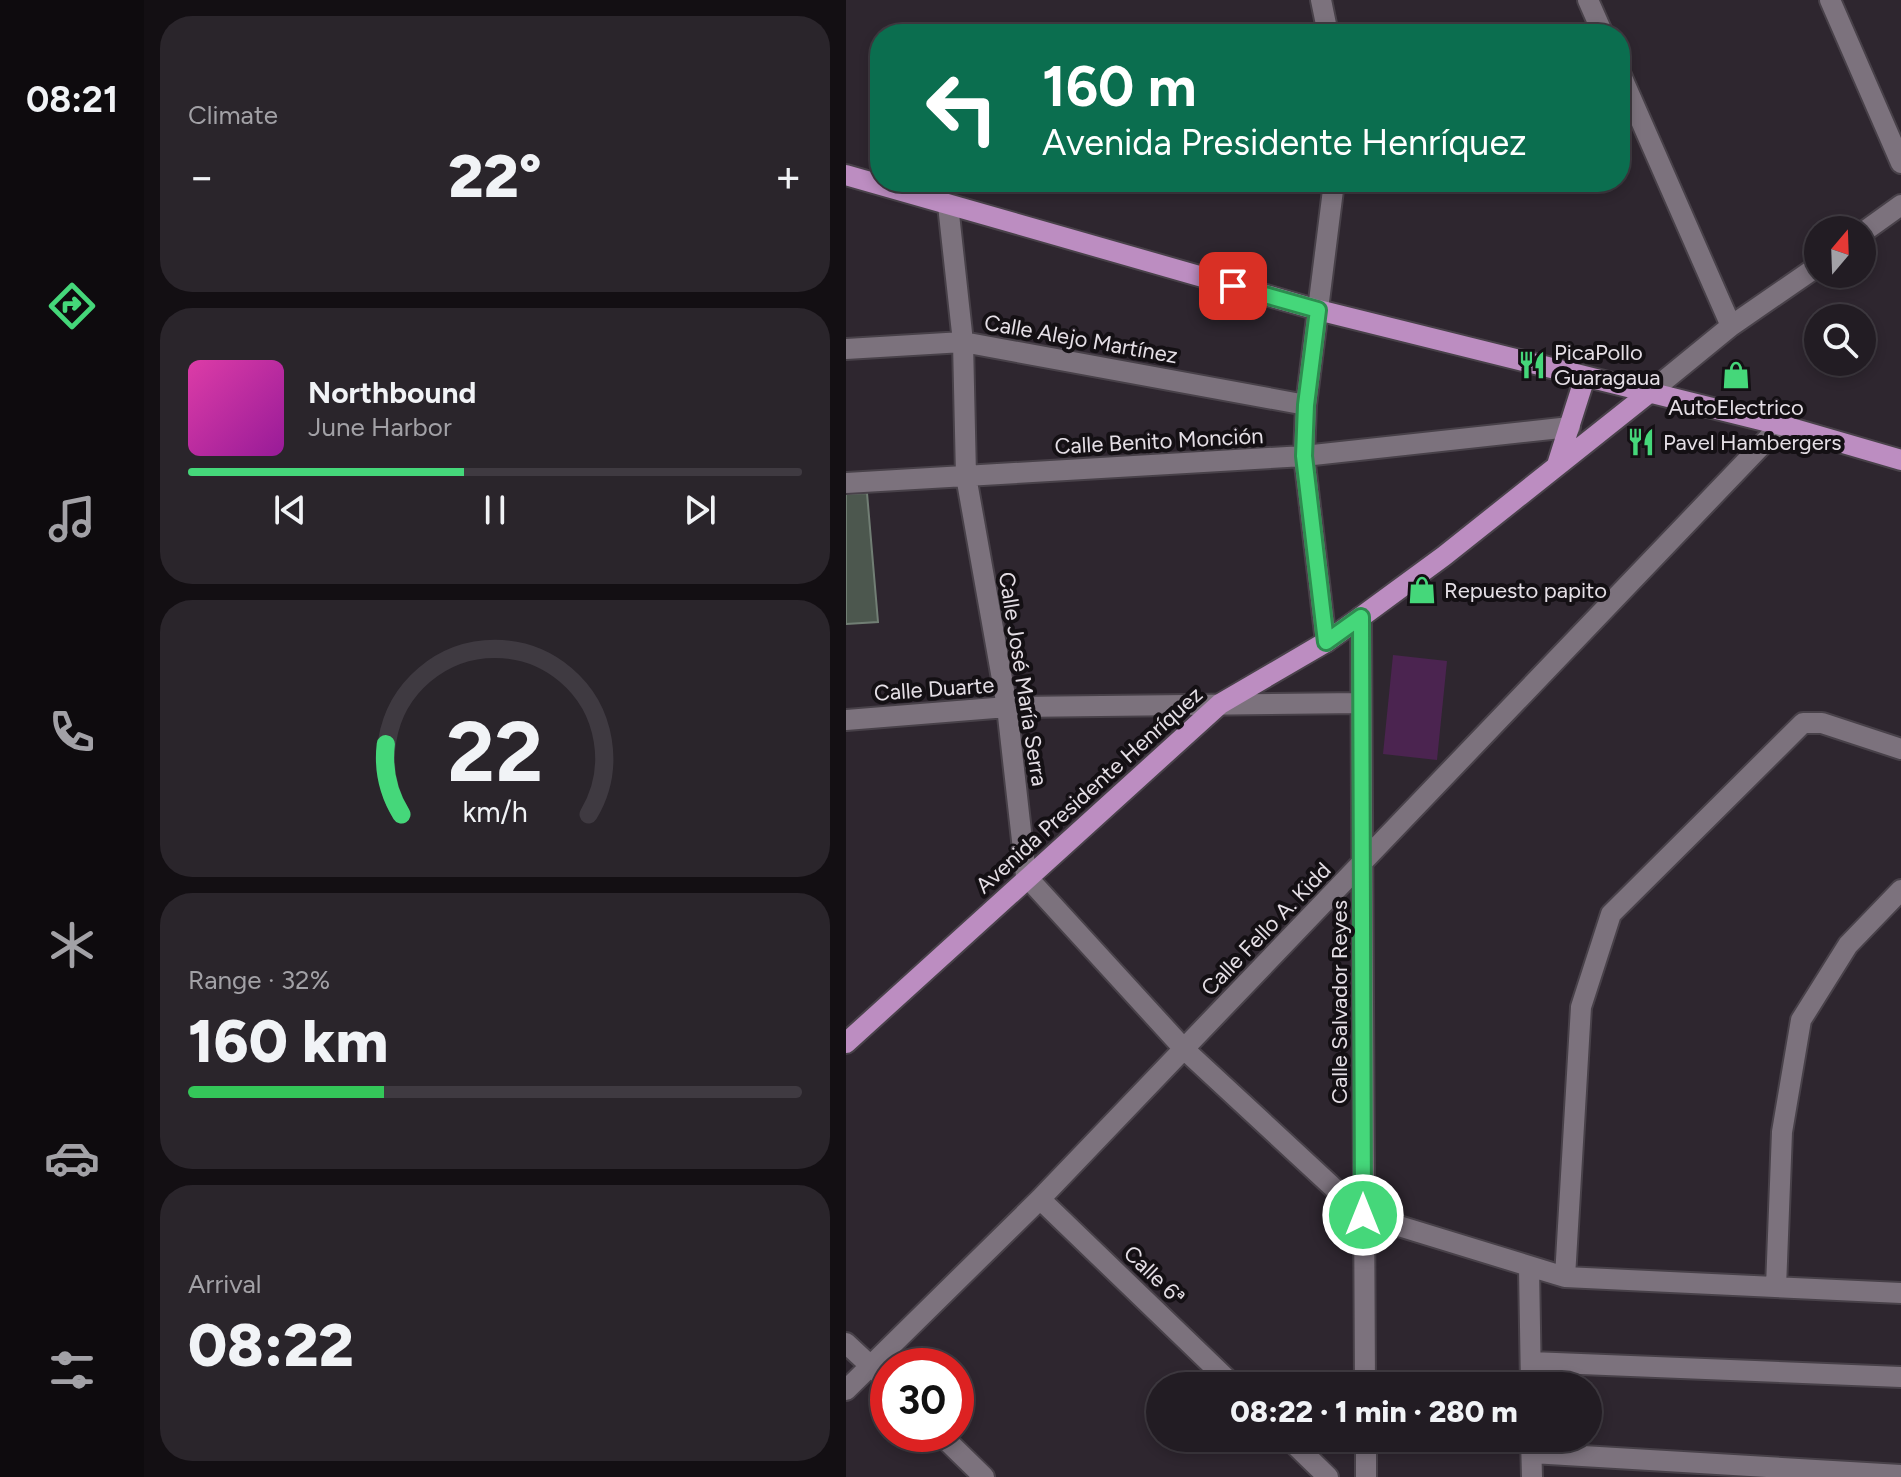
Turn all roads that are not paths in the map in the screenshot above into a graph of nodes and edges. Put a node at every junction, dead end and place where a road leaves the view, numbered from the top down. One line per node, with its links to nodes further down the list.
1 (1321, 0): 4 (street)
2 (1588, 0): 5 (street)
3 (1830, 0): 7 (street)
4 (1326, 24)
5 (1599, 24)
6 (1630, 96): 17 (street)
7 (1901, 163)
8 (846, 175): 9 (main road)
9 (870, 182)
10 (904, 192): 12 (main road)
11 (1333, 192): 16 (street)
12 (948, 205): 16 (main road); 18 (street, Calle José María Serra)
13 (1901, 205): 14 (street)
14 (1876, 223)
15 (1804, 276): 17 (street)
16 (1318, 310): 20 (main road); 22 (street)
17 (1731, 326): 21 (street)
18 (963, 342): 19 (street, Calle Alejo Martínez); 22 (street, Calle Alejo Martínez); 28 (street, Calle José María Serra)
19 (846, 349)
20 (1585, 377): 21 (main road); 24 (main road)
21 (1649, 393): 23 (main road); 27 (main road, Avenida Presidente Henríquez)
22 (1306, 405): 25 (street)
23 (1781, 425): 26 (main road); 37 (street, Calle Fello A. Kidd)
24 (1570, 427): 25 (street, Calle Benito Monción); 27 (main road)
25 (1304, 456): 28 (street, Calle Benito Monción); 31 (street)
26 (1901, 460)
27 (1557, 465): 30 (main road, Avenida Presidente Henríquez)
28 (966, 476): 29 (street, Calle Benito Monción); 34 (street, Calle José María Serra)
29 (846, 483)
30 (1361, 617): 31 (main road, Avenida Presidente Henríquez); 32 (street, Calle Salvador Reyes)
31 (1326, 642): 33 (main road, Avenida Presidente Henríquez)
32 (1361, 703): 33 (street, Calle Duarte); 37 (street, Calle Salvador Reyes)
33 (1220, 704): 34 (street, Calle Duarte); 38 (main road, Avenida Presidente Henríquez)
34 (1007, 707): 35 (street, Calle Duarte); 38 (street, Calle José María Serra)
35 (846, 720)
36 (1901, 749): 45 (street)
37 (1362, 864): 41 (street, Calle Fello A. Kidd); 43 (street, Calle Salvador Reyes)
38 (1026, 876): 40 (main road, Avenida Presidente Henríquez); 41 (street)
39 (1901, 890): 46 (street)
40 (846, 1043)
41 (1185, 1050): 42 (street, Calle Fello A. Kidd); 43 (street)
42 (1040, 1199): 49 (street, Calle Fello A. Kidd); 52 (street, Calle 6ª)
43 (1363, 1215): 44 (street); 53 (street, Calle Salvador Reyes)
44 (1529, 1268): 45 (street); 50 (street)
45 (1565, 1277): 46 (street)
46 (1776, 1287): 47 (street)
47 (1901, 1293)
48 (846, 1343): 51 (street)
49 (886, 1348)
50 (1531, 1362): 54 (street); 55 (street)
51 (870, 1364): 56 (street, Calle Fello A. Kidd)
52 (1219, 1372)
53 (1365, 1372)
54 (1531, 1372)
55 (1901, 1377)
56 (846, 1390)
57 (1602, 1451): 62 (street)
58 (958, 1452): 63 (street)
59 (1302, 1452): 64 (street)
60 (1366, 1452): 65 (street)
61 (1532, 1452): 66 (street)
62 (1901, 1475)
63 (984, 1477)
64 (1328, 1477)
65 (1366, 1477)
66 (1532, 1477)

